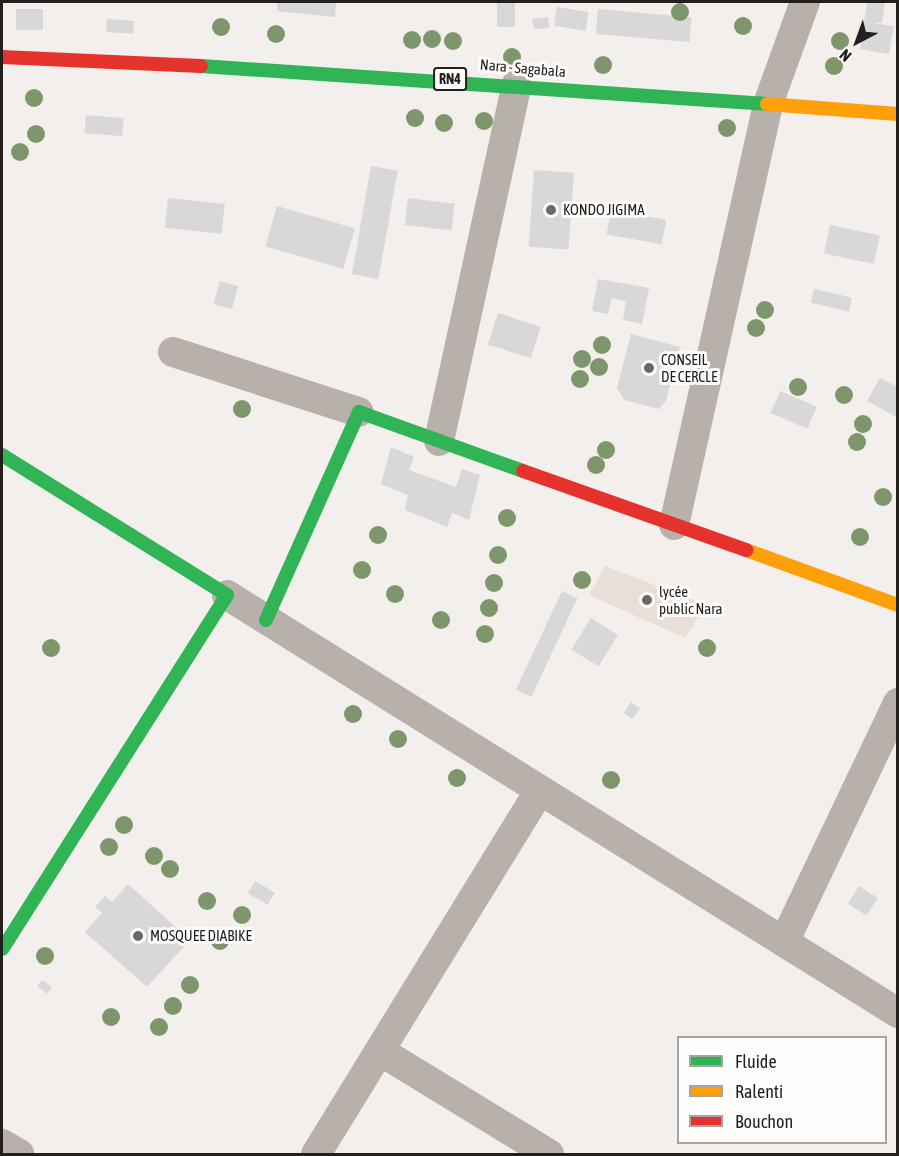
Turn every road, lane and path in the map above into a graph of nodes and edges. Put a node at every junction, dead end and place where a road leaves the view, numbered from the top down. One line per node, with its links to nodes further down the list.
1 (805, 2): 4 (street)
2 (2, 57): 3 (street, Nara - Sagabala / RN4)
3 (517, 84): 4 (street, Nara - Sagabala / RN4); 8 (street)
4 (768, 104): 5 (street, Nara - Sagabala / RN4); 10 (street)
5 (897, 114)
6 (172, 352): 7 (street)
7 (359, 412): 8 (street); 13 (street)
8 (439, 441): 10 (street)
9 (2, 455): 11 (street)
10 (674, 525): 12 (street)
11 (227, 595): 13 (street); 17 (street)
12 (897, 605)
13 (266, 620): 15 (street)
14 (897, 704): 16 (street)
15 (540, 790): 16 (street); 19 (street)
16 (784, 942): 18 (street)
17 (3, 943)
18 (897, 1013)
19 (380, 1051): 22 (street); 23 (street)
20 (2, 1144): 21 (street)
21 (19, 1155)
22 (316, 1155)
23 (549, 1155)

